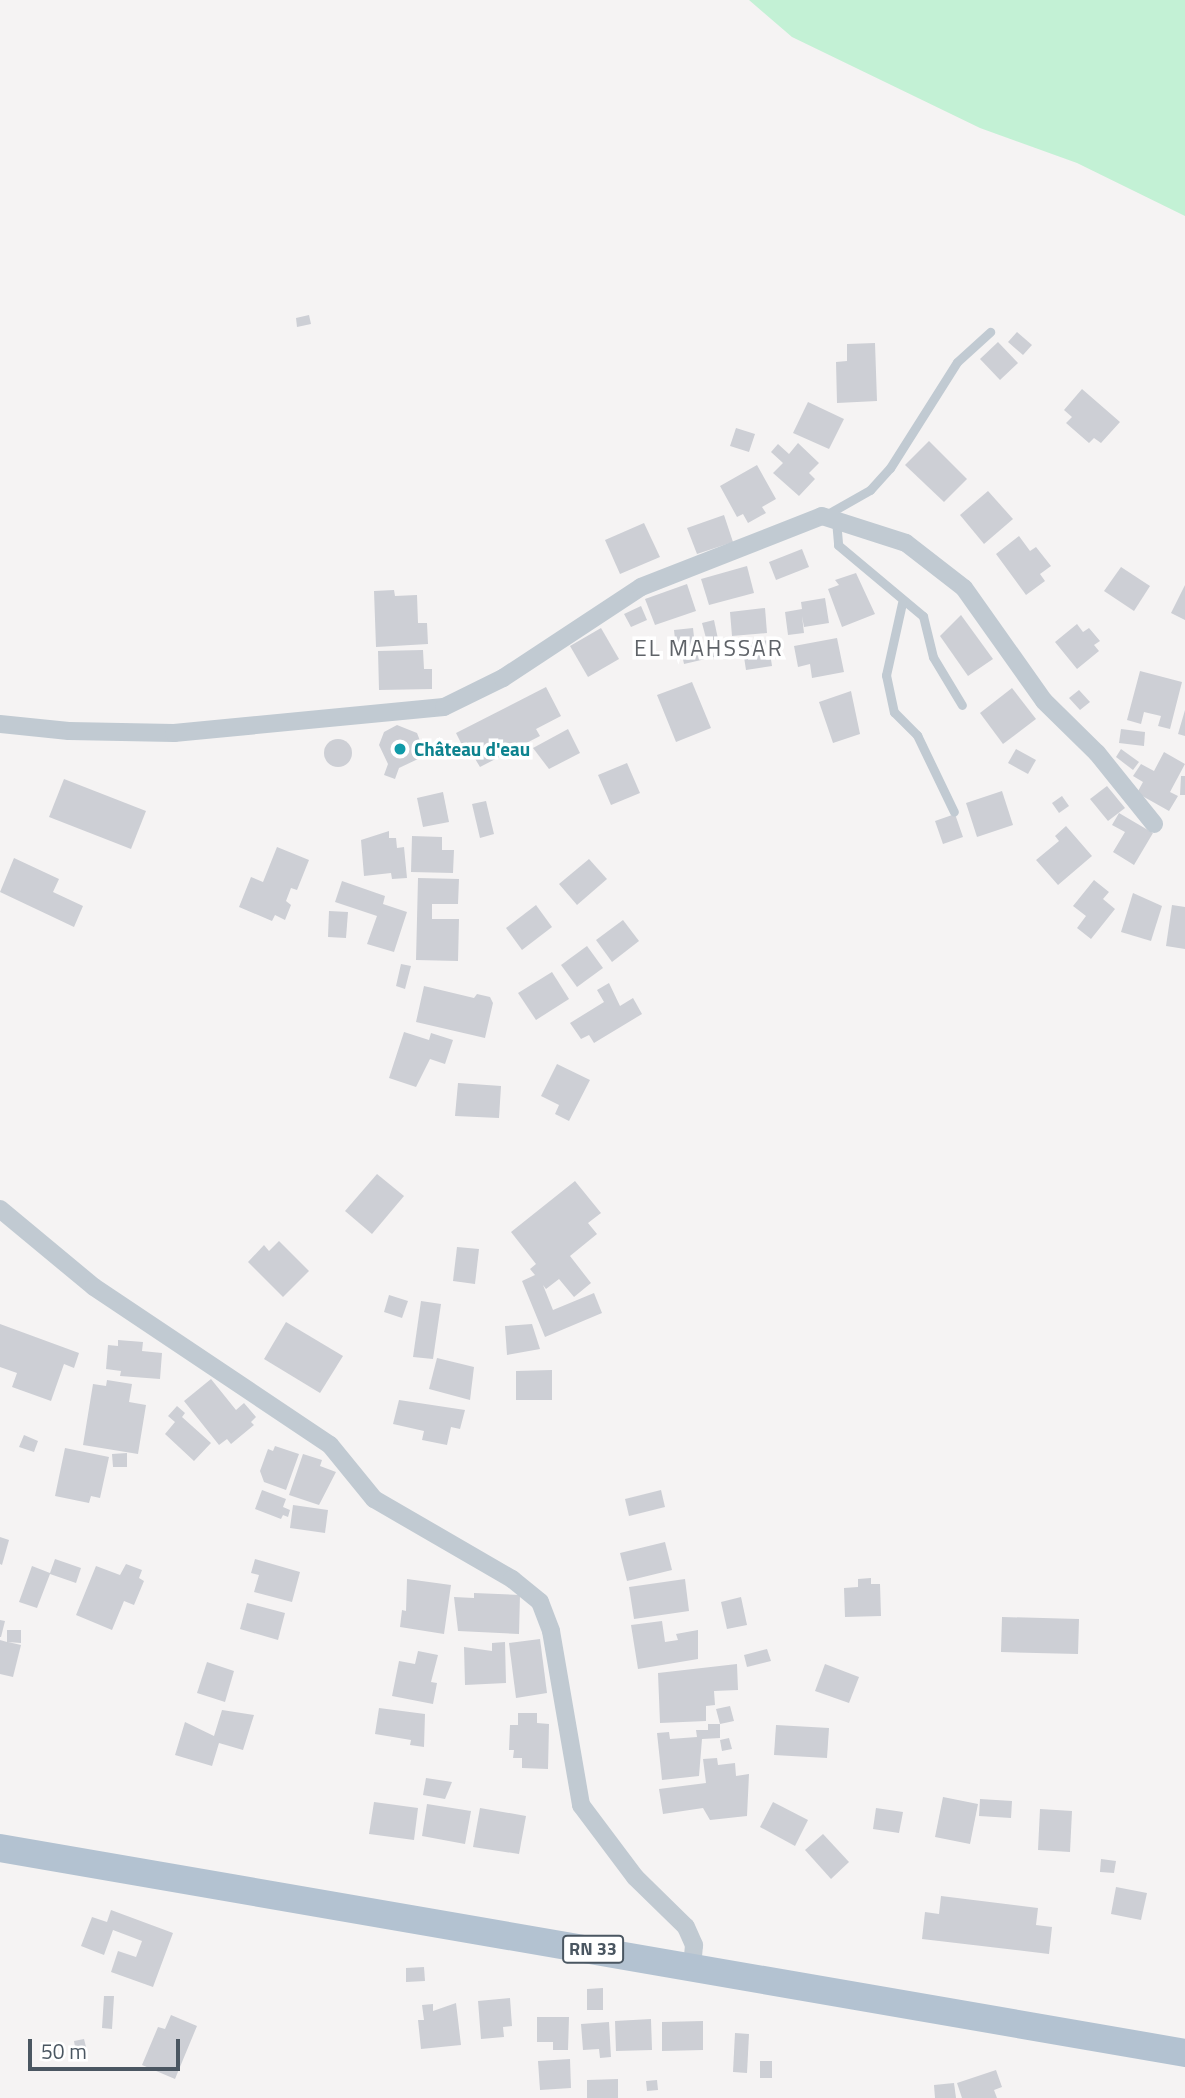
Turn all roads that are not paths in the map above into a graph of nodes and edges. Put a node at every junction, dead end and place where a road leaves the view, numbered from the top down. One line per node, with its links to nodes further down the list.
1 (990, 332): 2 (lane)
2 (829, 517): 3 (lane); 5 (street); 7 (street)
3 (902, 603): 4 (lane); 6 (lane)
4 (962, 705)
5 (0, 724)
6 (954, 812)
7 (1154, 824)
8 (0, 1209): 10 (street)
9 (0, 1848): 10 (main road, RN 33)
10 (692, 1966): 11 (main road, RN 33)
11 (1185, 2053)

